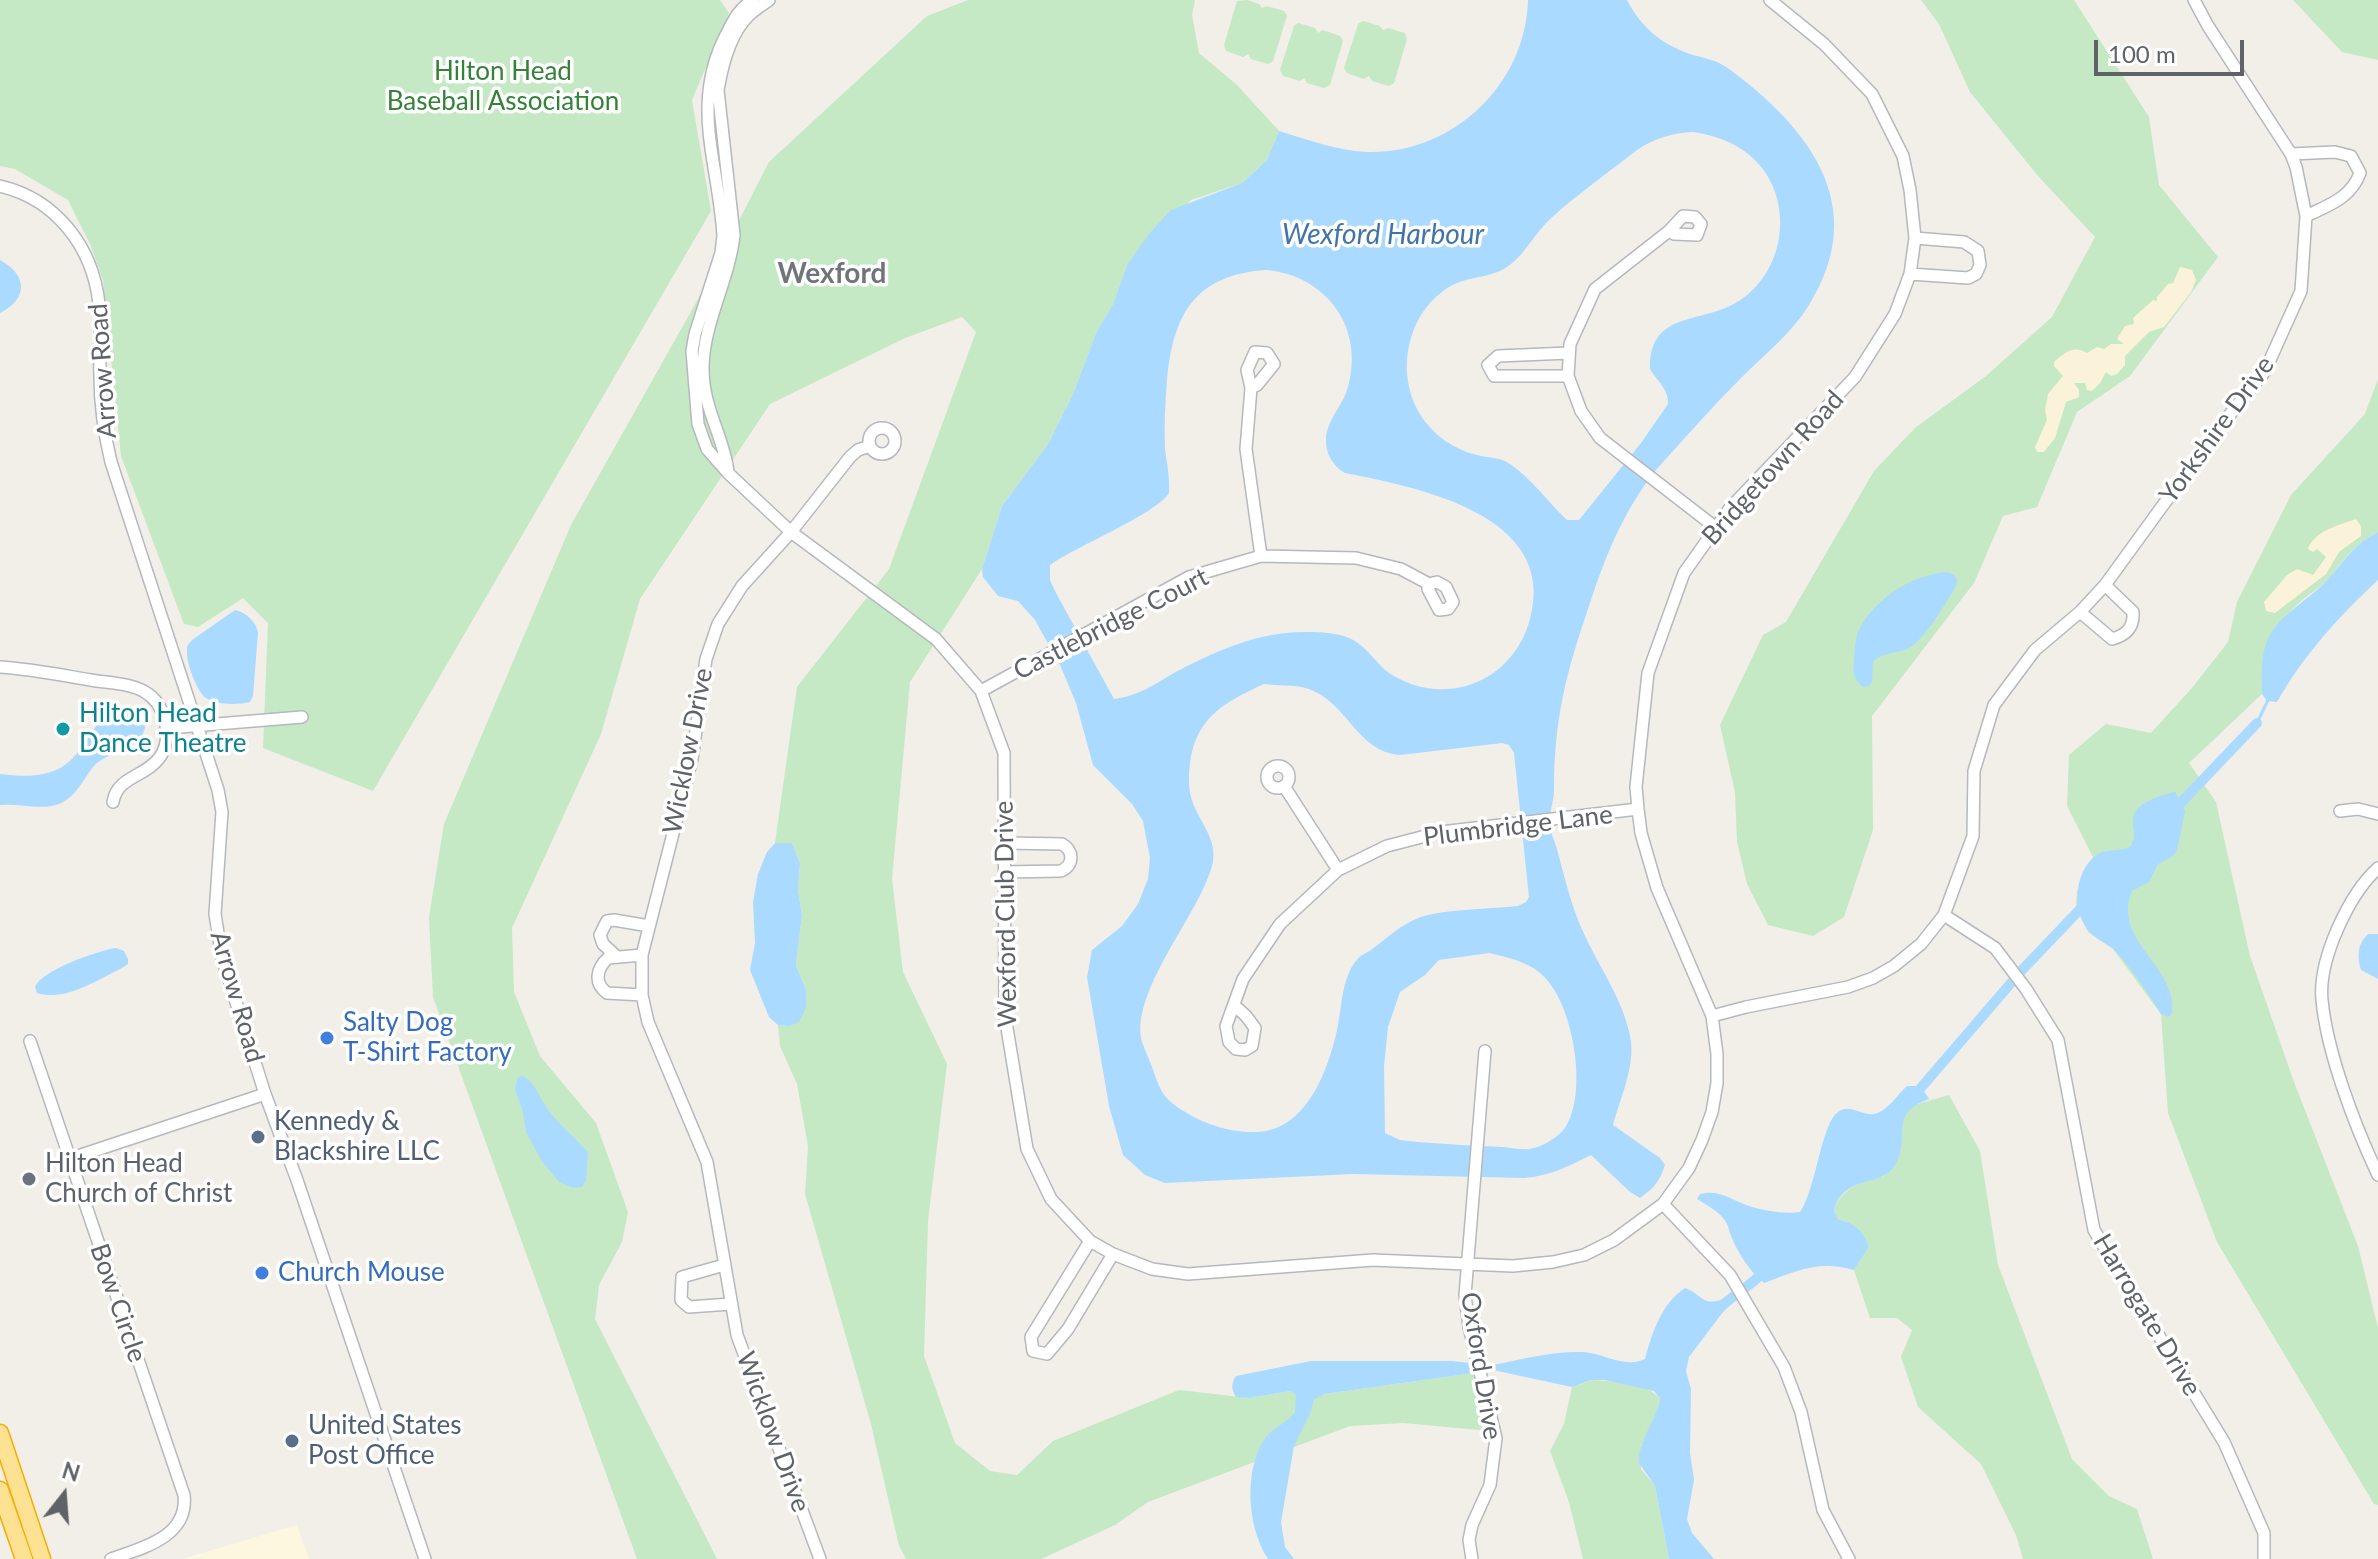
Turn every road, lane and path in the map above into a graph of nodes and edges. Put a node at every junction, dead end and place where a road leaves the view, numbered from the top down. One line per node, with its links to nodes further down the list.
1 (769, 0): 4 (street, Wexford Club Drive)
2 (1770, 0): 9 (street, Bridgetown Road)
3 (2194, 0): 5 (street, Yorkshire Drive)
4 (745, 6): 16 (street, Wexford Club Drive)
5 (2291, 154): 7 (street, Yorkshire Drive); 7 (street)
6 (0, 186): 24 (street, Arrow Road)
7 (2306, 216): 19 (street, Yorkshire Drive)
8 (1669, 231): 11 (street)
9 (1915, 238): 10 (street, Bridgetown Road); 10 (street)
10 (1910, 274): 15 (street, Bridgetown Road)
11 (1569, 353): 12 (street); 12 (street)
12 (1568, 376): 15 (street)
13 (1251, 388): 17 (street)
14 (870, 446): 16 (street, Wicklow Drive)
15 (1715, 527): 28 (street, Bridgetown Road)
16 (791, 532): 22 (street, Wexford Club Drive); 36 (street, Wicklow Drive)
17 (1261, 556): 18 (street, Castlebridge Court); 22 (street, Castlebridge Court)
18 (1429, 584)
19 (2105, 585): 20 (street, Yorkshire Drive); 20 (street)
20 (2080, 612): 35 (street, Yorkshire Drive)
21 (0, 667): 25 (street)
22 (981, 691): 31 (street, Wexford Club Drive)
23 (302, 717): 24 (street)
24 (198, 725): 25 (street); 44 (street, Arrow Road)
25 (168, 728): 27 (street)
26 (1284, 786): 33 (street)
27 (113, 802)
28 (1638, 809): 33 (street, Plumbridge Lane); 41 (street, Bridgetown Road)
29 (2340, 811): 30 (street)
30 (2378, 814)
31 (1005, 843): 34 (street, Wexford Club Drive); 34 (street)
32 (2378, 868): 46 (street)
33 (1338, 870): 40 (street, Plumbridge Lane)
34 (1004, 872): 48 (street, Wexford Club Drive)
35 (1944, 915): 41 (street, Yorkshire Drive); 62 (street, Harrogate Drive)
36 (649, 926): 37 (street, Wicklow Drive); 38 (street)
37 (642, 955): 38 (street); 39 (street, Wicklow Drive)
38 (616, 956): 39 (street)
39 (642, 995): 50 (street, Wicklow Drive)
40 (1235, 1006)
41 (1712, 1016): 47 (street, Bridgetown Road)
42 (30, 1041): 45 (street, Bow Circle)
43 (1485, 1051): 51 (street, Oxford Drive)
44 (265, 1094): 45 (street); 58 (street, Arrow Road)
45 (69, 1159): 57 (street, Bow Circle)
46 (2378, 1175)
47 (1663, 1204): 51 (street, Wexford Club Drive); 61 (street)
48 (1090, 1241): 49 (street, Wexford Club Drive); 49 (street)
49 (1113, 1254): 51 (street, Wexford Club Drive)
50 (724, 1265): 52 (street, Wicklow Drive); 52 (street)
51 (1468, 1265): 60 (street, Oxford Drive)
52 (730, 1304): 59 (street, Wicklow Drive)
53 (0, 1433): 56 (highway)
54 (0, 1490): 55 (highway)
55 (24, 1559)
56 (42, 1559)
57 (111, 1559)
58 (425, 1559)
59 (820, 1559)
60 (1472, 1559)
61 (1849, 1559)
62 (2264, 1559)

